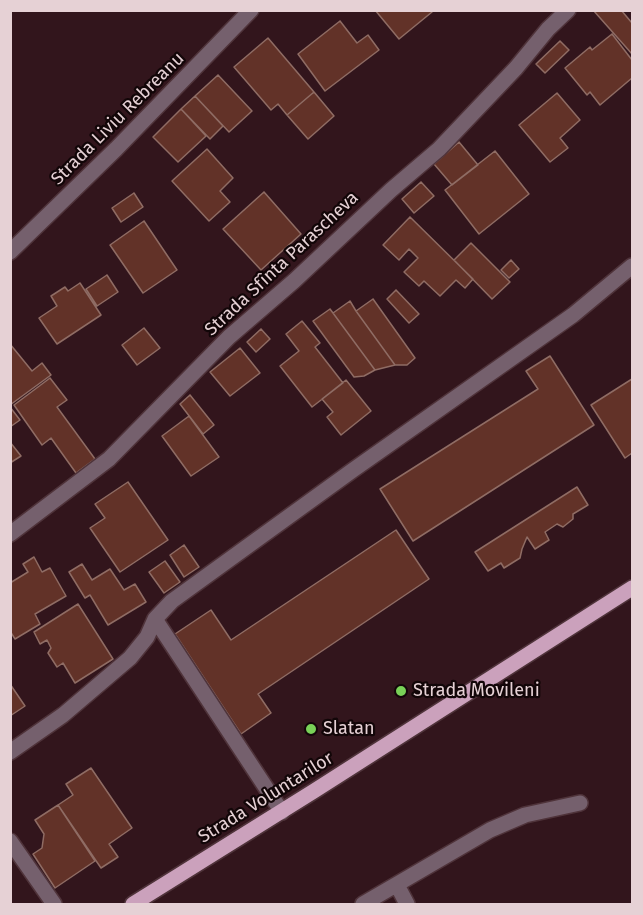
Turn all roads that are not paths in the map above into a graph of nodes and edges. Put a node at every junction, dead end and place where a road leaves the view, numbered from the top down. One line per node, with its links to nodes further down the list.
1 (251, 10): 3 (street, Strada Liviu Rebreanu)
2 (568, 10): 5 (street, Strada Sfînta Parascheva)
3 (10, 252)
4 (633, 266): 7 (street)
5 (10, 534)
6 (633, 588): 10 (main road, Strada Voluntarilor)
7 (155, 619): 8 (street); 10 (street)
8 (10, 752)
9 (580, 803): 12 (street)
10 (282, 812): 13 (main road, Strada Voluntarilor)
11 (10, 841): 14 (street)
12 (397, 885): 16 (street); 17 (street)
13 (150, 900): 15 (main road, Strada Voluntarilor)
14 (54, 904)
15 (133, 904)
16 (363, 904)
17 (407, 904)

